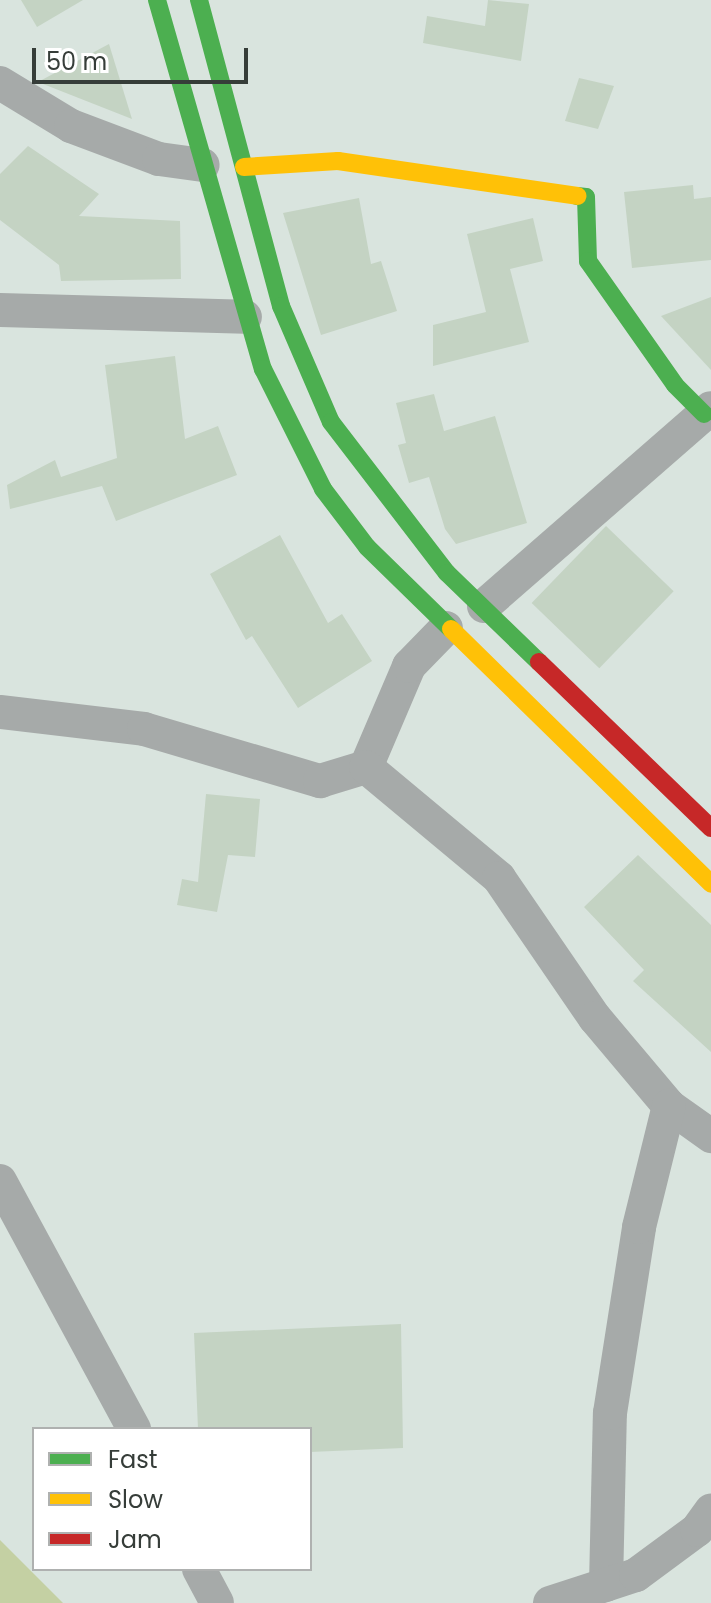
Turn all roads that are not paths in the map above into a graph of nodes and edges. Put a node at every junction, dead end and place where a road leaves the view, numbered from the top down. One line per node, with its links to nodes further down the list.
1 (157, 0): 4 (street)
2 (199, 0): 5 (street)
3 (0, 83): 4 (street)
4 (203, 165): 7 (street)
5 (244, 167): 8 (street); 9 (street)
6 (0, 310): 7 (street)
7 (245, 317): 10 (street)
8 (708, 411): 9 (street)
9 (484, 606): 13 (street)
10 (446, 628): 12 (street); 14 (street)
11 (0, 712): 12 (street)
12 (366, 767): 15 (street)
13 (711, 828)
14 (711, 884)
15 (669, 1106): 16 (street); 21 (street)
16 (711, 1136)
17 (0, 1181): 18 (street)
18 (133, 1427)
19 (711, 1511): 21 (street)
20 (200, 1571): 22 (street)
21 (606, 1585): 23 (street)
22 (217, 1603)
23 (550, 1603)

